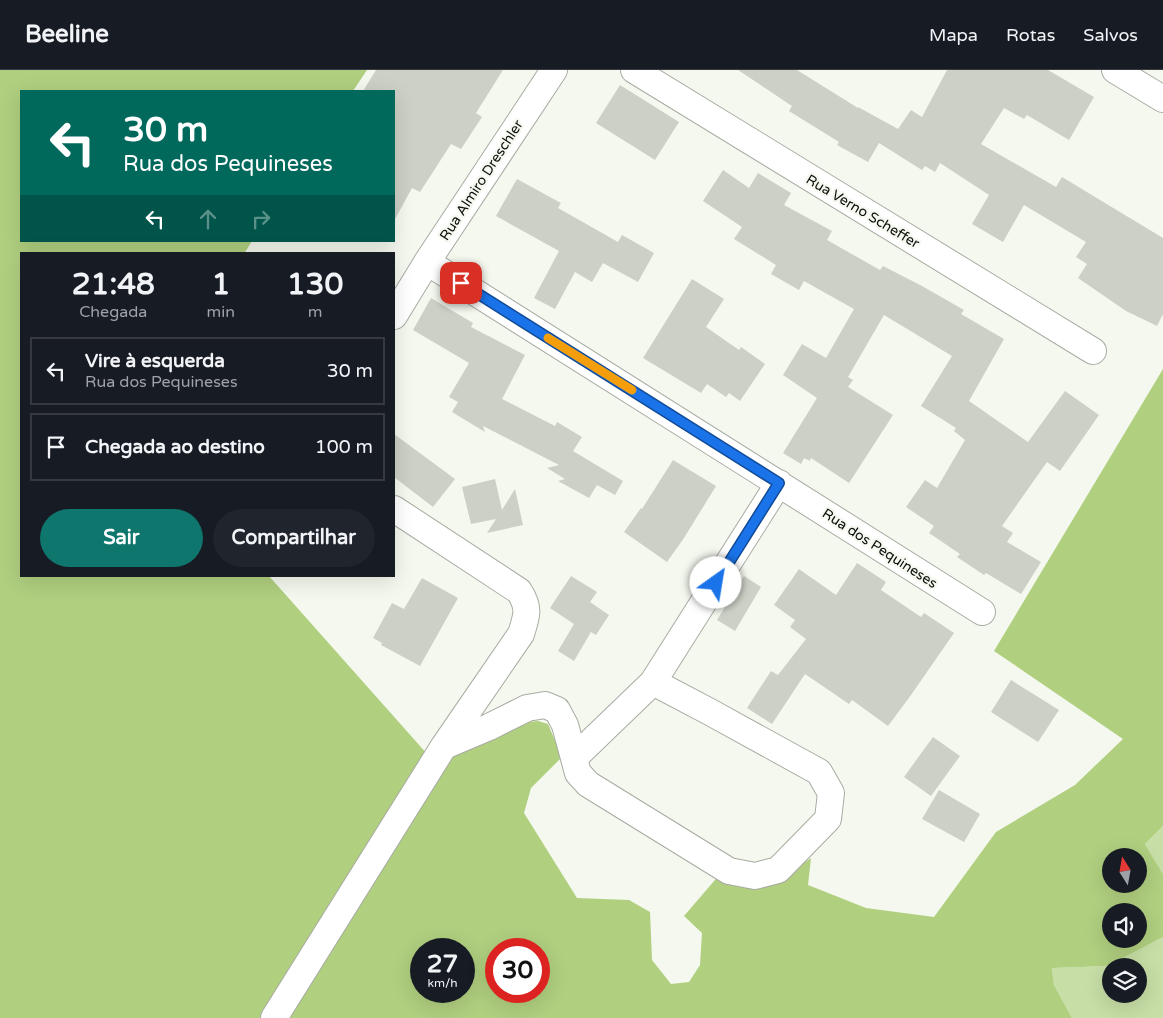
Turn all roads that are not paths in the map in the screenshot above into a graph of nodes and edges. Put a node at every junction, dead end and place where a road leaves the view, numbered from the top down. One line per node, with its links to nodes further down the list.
1 (554, 70): 5 (street, Rua Almiro Dreschler)
2 (634, 70): 7 (street, Rua Verno Scheffer)
3 (1115, 70): 4 (street)
4 (1160, 89)
5 (428, 262): 6 (street, Rua Almiro Dreschler); 8 (street, Rua dos Pequineses)
6 (395, 314)
7 (1093, 352)
8 (779, 483): 10 (street, Rua dos Pequineses); 11 (street)
9 (395, 510): 12 (street)
10 (982, 612)
11 (654, 682): 13 (street); 13 (street)
12 (444, 746): 13 (street); 14 (street)
13 (574, 758)
14 (274, 1018)

